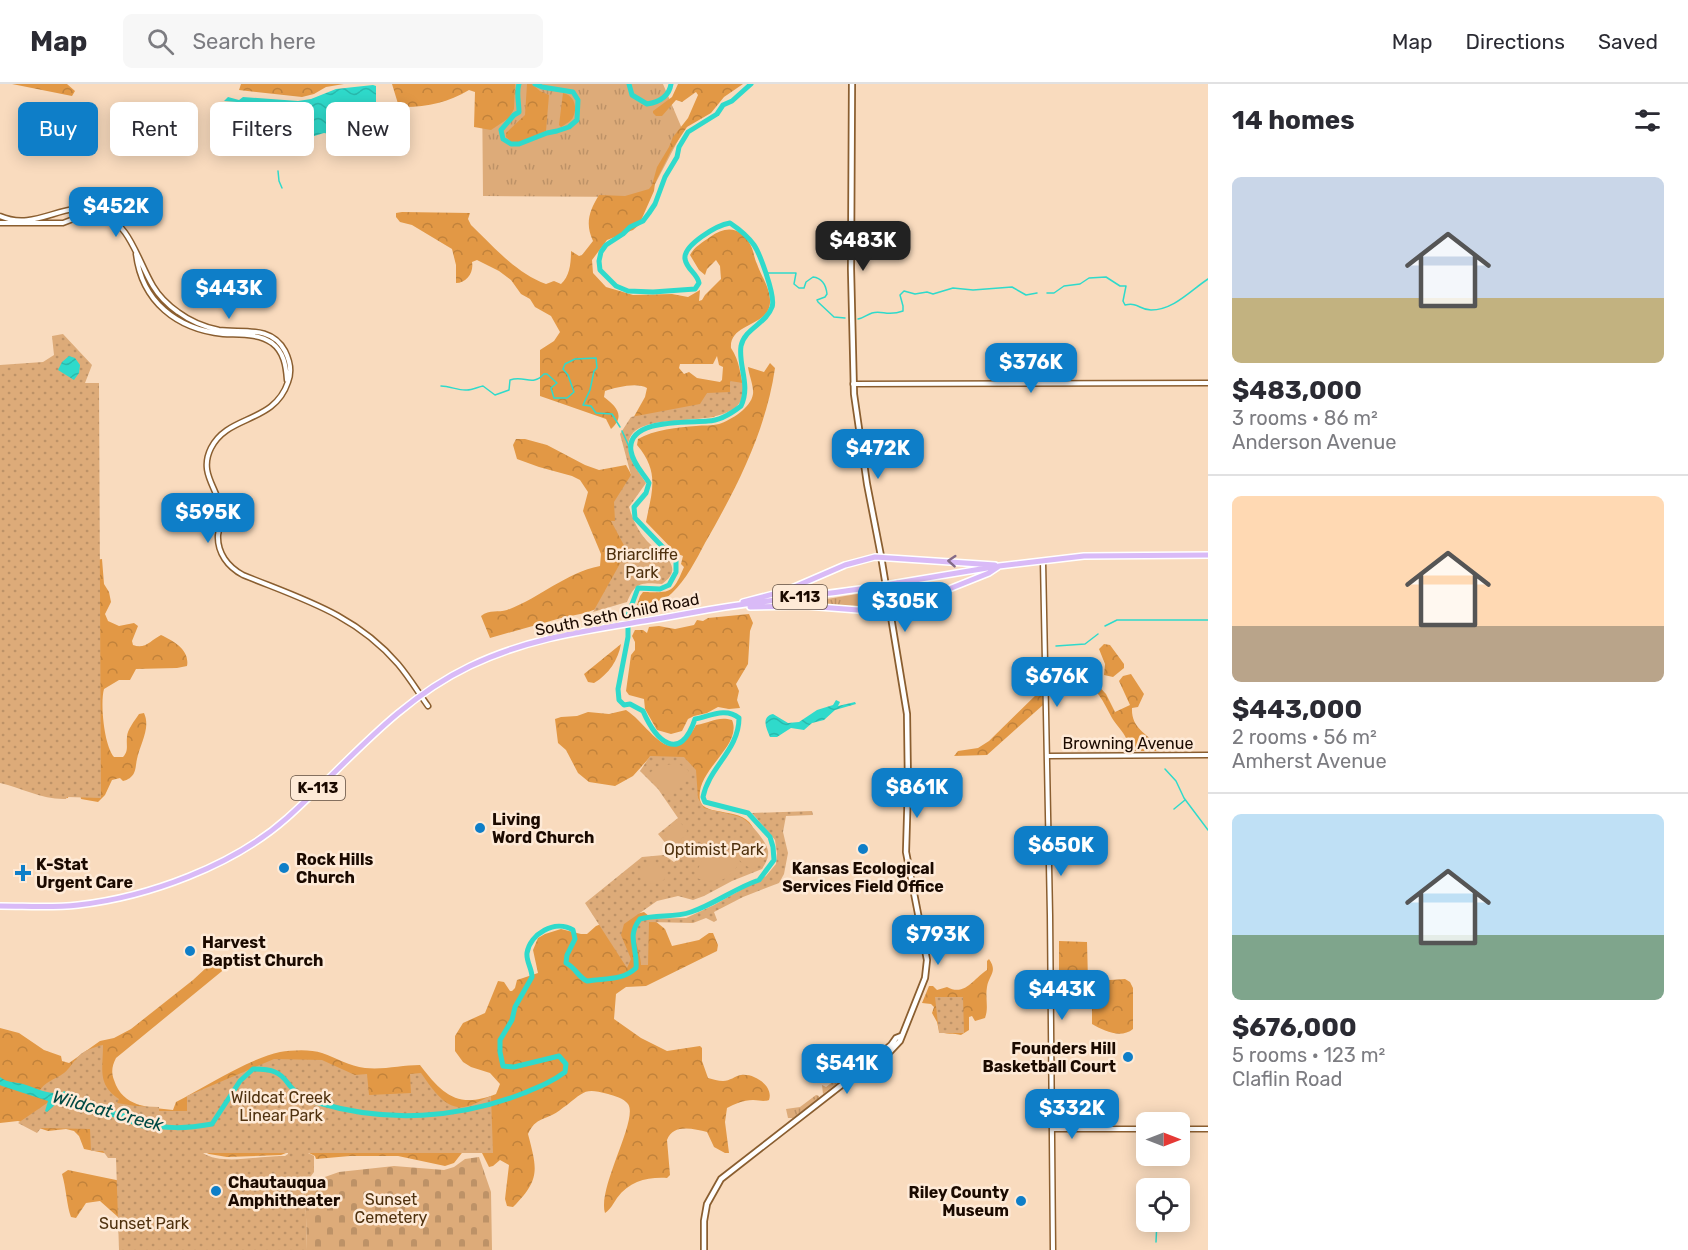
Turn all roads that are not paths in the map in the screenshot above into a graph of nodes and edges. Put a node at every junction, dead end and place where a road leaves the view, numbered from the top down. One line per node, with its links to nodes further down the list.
1 (852, 84): 8 (main road)
2 (0, 216): 3 (street)
3 (105, 216): 4 (street); 5 (street)
4 (0, 223)
5 (136, 251): 6 (street); 6 (street)
6 (288, 383): 15 (street)
7 (1208, 383): 8 (street)
8 (853, 384): 10 (main road)
9 (1208, 555): 11 (main road, K-113)
10 (881, 556): 12 (main road, one-way to 10); 13 (main road); 14 (main road)
11 (1043, 560): 12 (main road, K-113); 18 (street)
12 (999, 566): 13 (main road, South Seth Child Road / K-113, bridge); 14 (main road)
13 (727, 607): 14 (main road); 15 (main road, South Seth Child Road / K-113)
14 (890, 611): 24 (main road)
15 (420, 695): 16 (street); 19 (main road, South Seth Child Road / K-113)
16 (428, 706)
17 (1208, 755): 18 (street, Browning Avenue)
18 (1047, 756): 20 (street)
19 (0, 906)
20 (1053, 1129): 21 (street); 25 (street)
21 (1136, 1129)
22 (1190, 1129): 23 (street)
23 (1208, 1129)
24 (704, 1250)
25 (1053, 1250)

